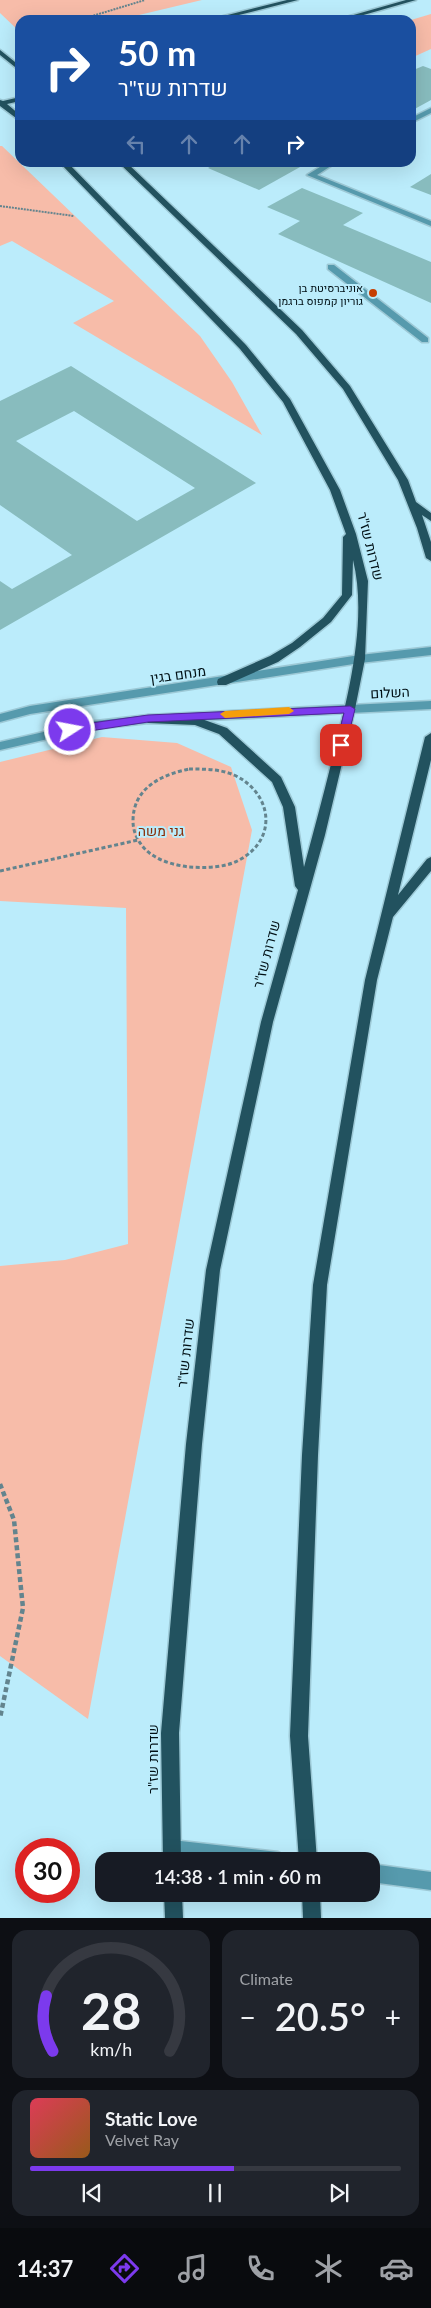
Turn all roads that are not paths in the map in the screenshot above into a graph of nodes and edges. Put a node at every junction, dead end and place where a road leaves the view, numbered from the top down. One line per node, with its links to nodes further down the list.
1 (295, 0): 3 (main road)
2 (413, 0): 4 (main road)
3 (232, 15)
4 (358, 15)
5 (0, 52): 6 (main road)
6 (15, 65)
7 (15, 100): 8 (main road)
8 (1, 103): 10 (main road)
9 (431, 110): 11 (street)
10 (15, 115)
11 (416, 118)
12 (67, 167): 20 (main road, שדרות שז"ר)
13 (126, 167): 18 (main road)
14 (325, 167): 15 (street)
15 (431, 224)
16 (331, 268): 17 (street)
17 (429, 342)
18 (410, 500): 19 (main road); 21 (main road)
19 (431, 518)
20 (348, 525): 23 (main road, שדרות שז"ר); 24 (main road)
21 (431, 558)
22 (431, 651): 23 (street)
23 (360, 659): 24 (street, מנחם בגין); 26 (main road, שדרות שז"ר)
24 (222, 682): 27 (street, מנחם בגין)
25 (431, 705): 26 (street, השלום)
26 (350, 709): 28 (street); 32 (main road, שדרות שז"ר)
27 (0, 718)
28 (148, 718): 30 (street); 32 (main road)
29 (431, 737): 33 (main road)
30 (0, 746)
31 (431, 862): 33 (main road)
32 (302, 892): 34 (main road, שדרות שז"ר)
33 (388, 917): 35 (main road)
34 (172, 1852)
35 (307, 1852)
36 (380, 1874): 37 (street)
37 (431, 1881)
38 (173, 1902): 40 (main road)
39 (311, 1902): 41 (main road)
40 (174, 1918)
41 (312, 1918)

